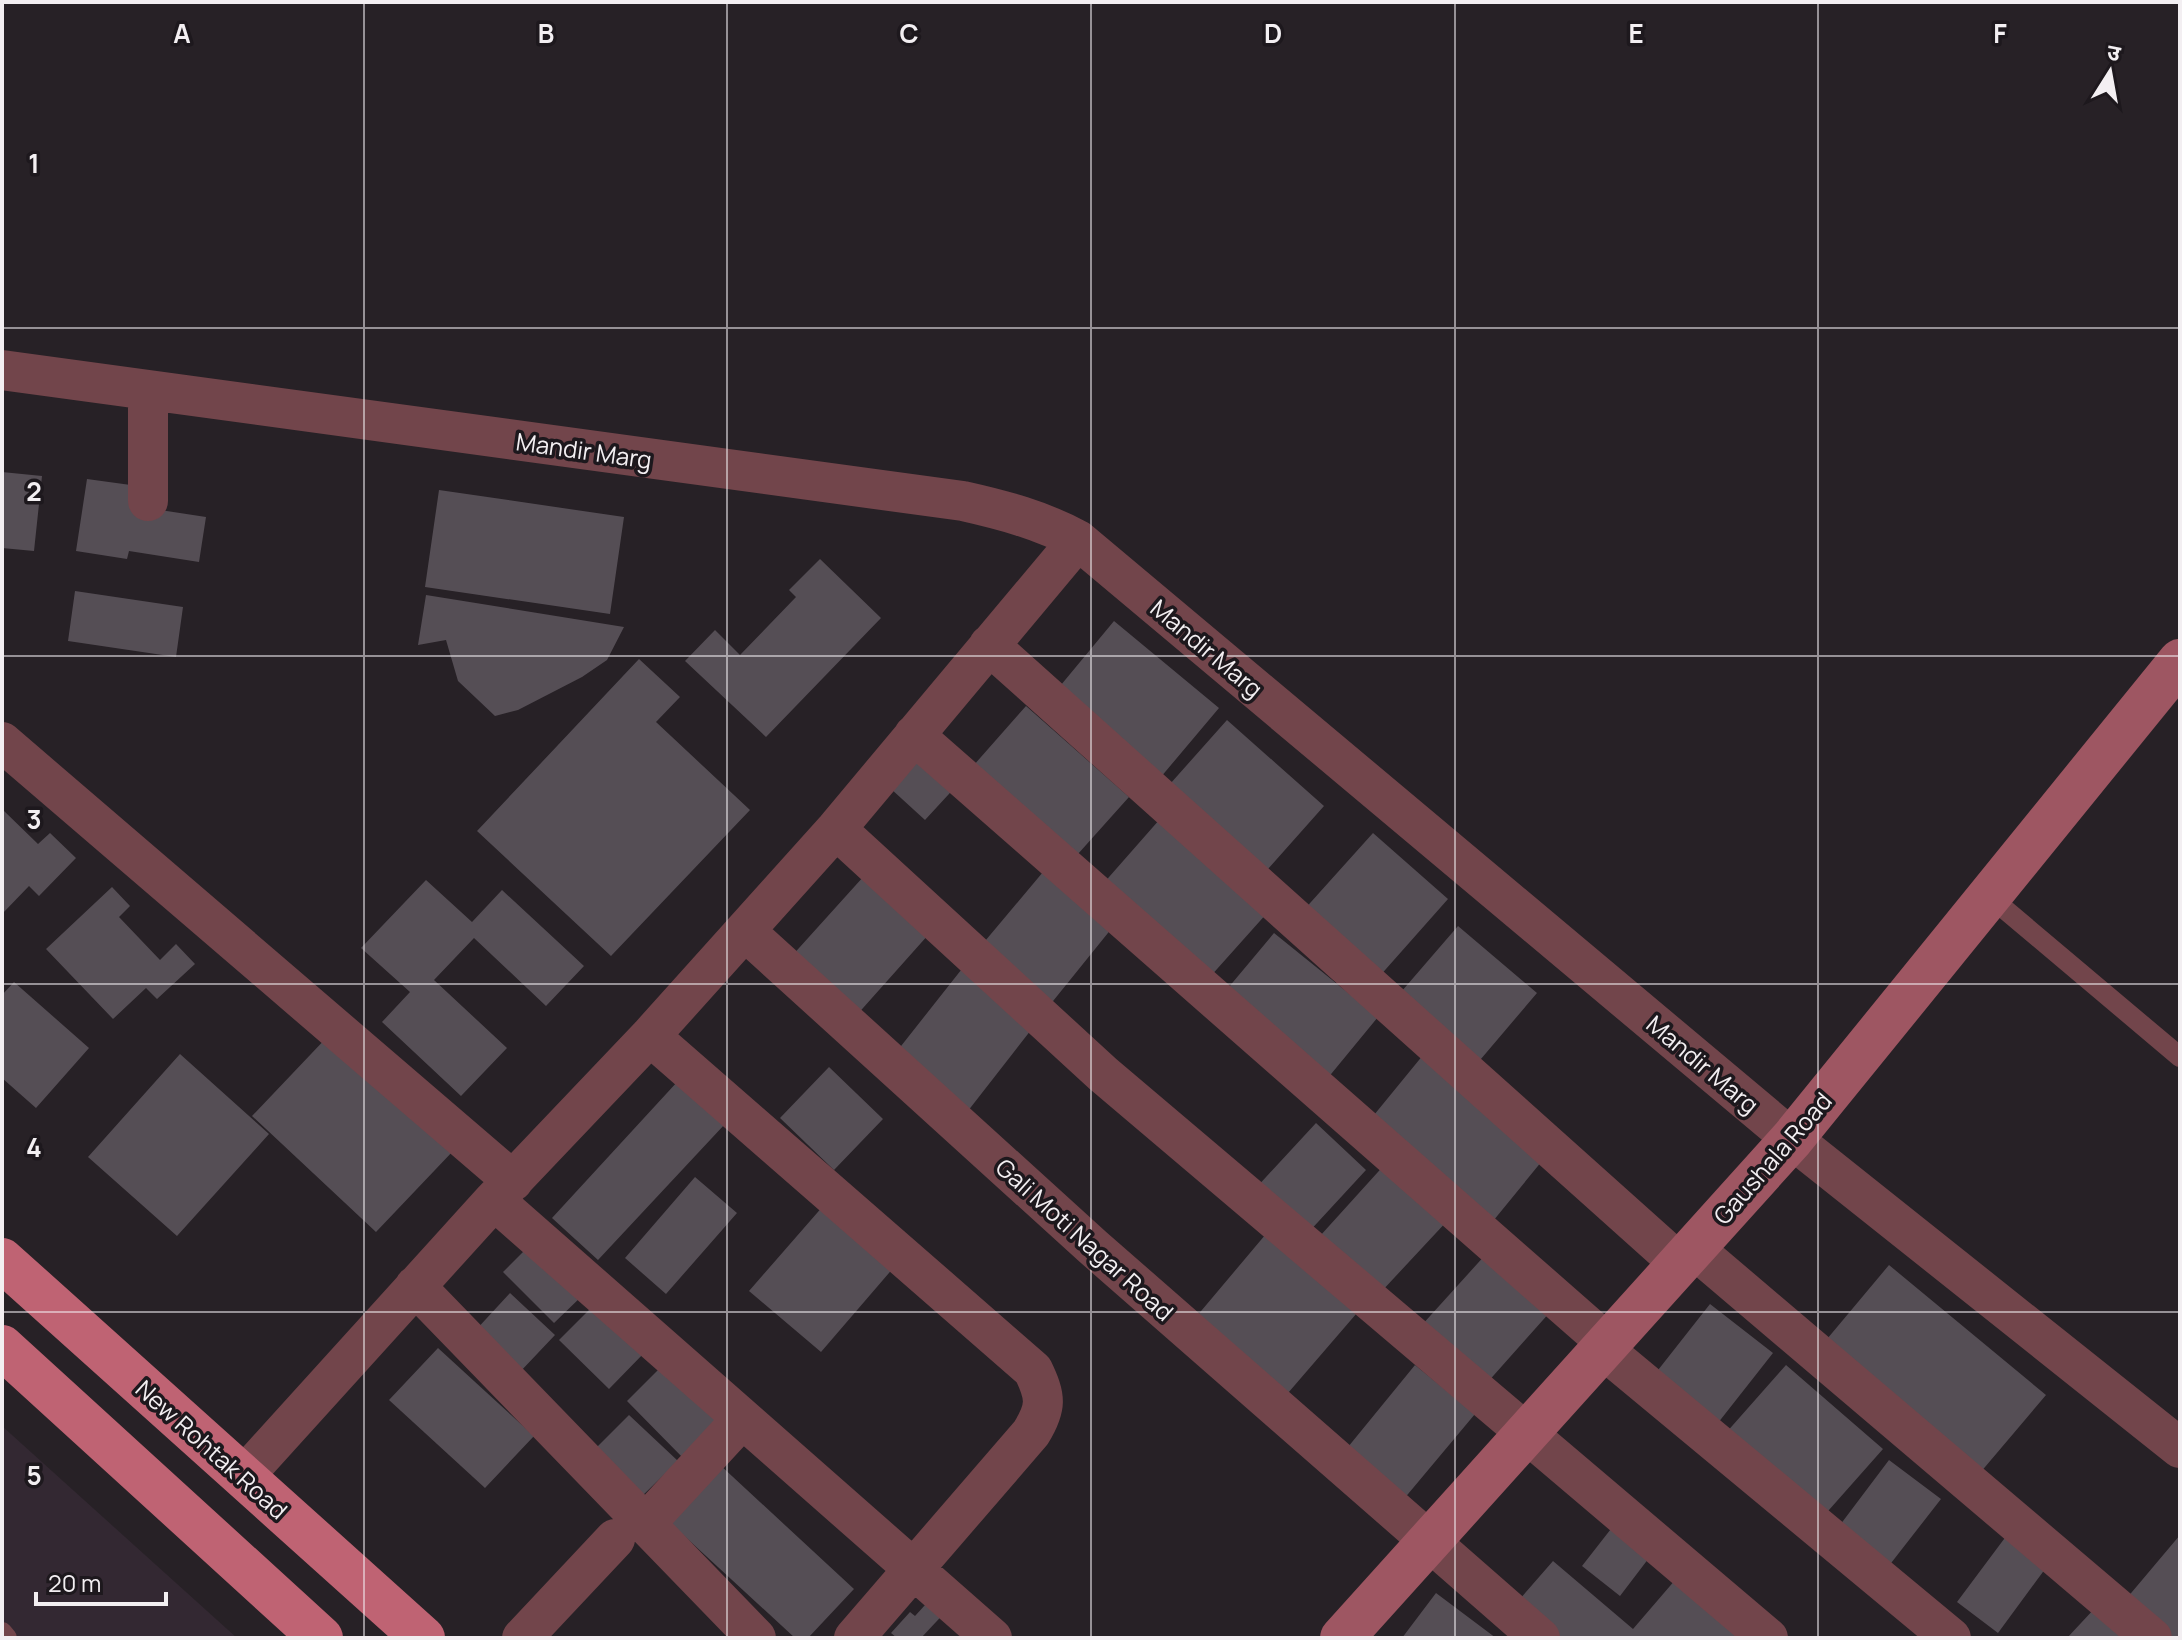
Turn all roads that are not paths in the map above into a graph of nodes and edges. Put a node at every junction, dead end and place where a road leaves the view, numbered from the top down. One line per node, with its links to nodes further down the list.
1 (2, 370): 2 (street, Mandir Marg)
2 (148, 390): 3 (street); 4 (street, Mandir Marg)
3 (148, 501)
4 (1078, 540): 5 (street); 14 (street, Mandir Marg)
5 (989, 645): 7 (street); 16 (street)
6 (2180, 661): 10 (street, Gaushala Road)
7 (914, 735): 9 (street); 19 (street)
8 (2, 742): 15 (street)
9 (836, 829): 11 (street); 22 (street)
10 (1989, 896): 13 (lane); 14 (street, Gaushala Road)
11 (745, 931): 12 (street); 26 (street, Gali Moti Nagar Road)
12 (650, 1036): 15 (street); 27 (street)
13 (2180, 1057)
14 (1792, 1139): 16 (street, Gaushala Road); 23 (street, Mandir Marg)
15 (503, 1190): 18 (street); 21 (street)
16 (1686, 1255): 19 (street, Gaushala Road); 40 (street)
17 (2, 1260): 24 (main road, New Rohtak Road)
18 (415, 1286): 24 (street); 25 (street)
19 (1606, 1346): 22 (street, Gaushala Road); 39 (street)
20 (2, 1347): 30 (main road)
21 (742, 1419): 25 (street); 27 (street)
22 (1525, 1433): 26 (street, Gaushala Road); 38 (street)
23 (2180, 1448)
24 (243, 1477): 31 (main road, New Rohtak Road)
25 (630, 1531): 32 (street); 33 (street)
26 (1430, 1541): 36 (street, Gaushala Road); 37 (street, Gali Moti Nagar Road)
27 (914, 1569): 34 (street); 35 (street)
28 (2, 1632): 29 (lane)
29 (7, 1638)
30 (321, 1638)
31 (423, 1638)
32 (522, 1638)
33 (756, 1638)
34 (854, 1638)
35 (992, 1638)
36 (1342, 1638)
37 (1540, 1638)
38 (1768, 1638)
39 (1951, 1638)
40 (2152, 1638)

